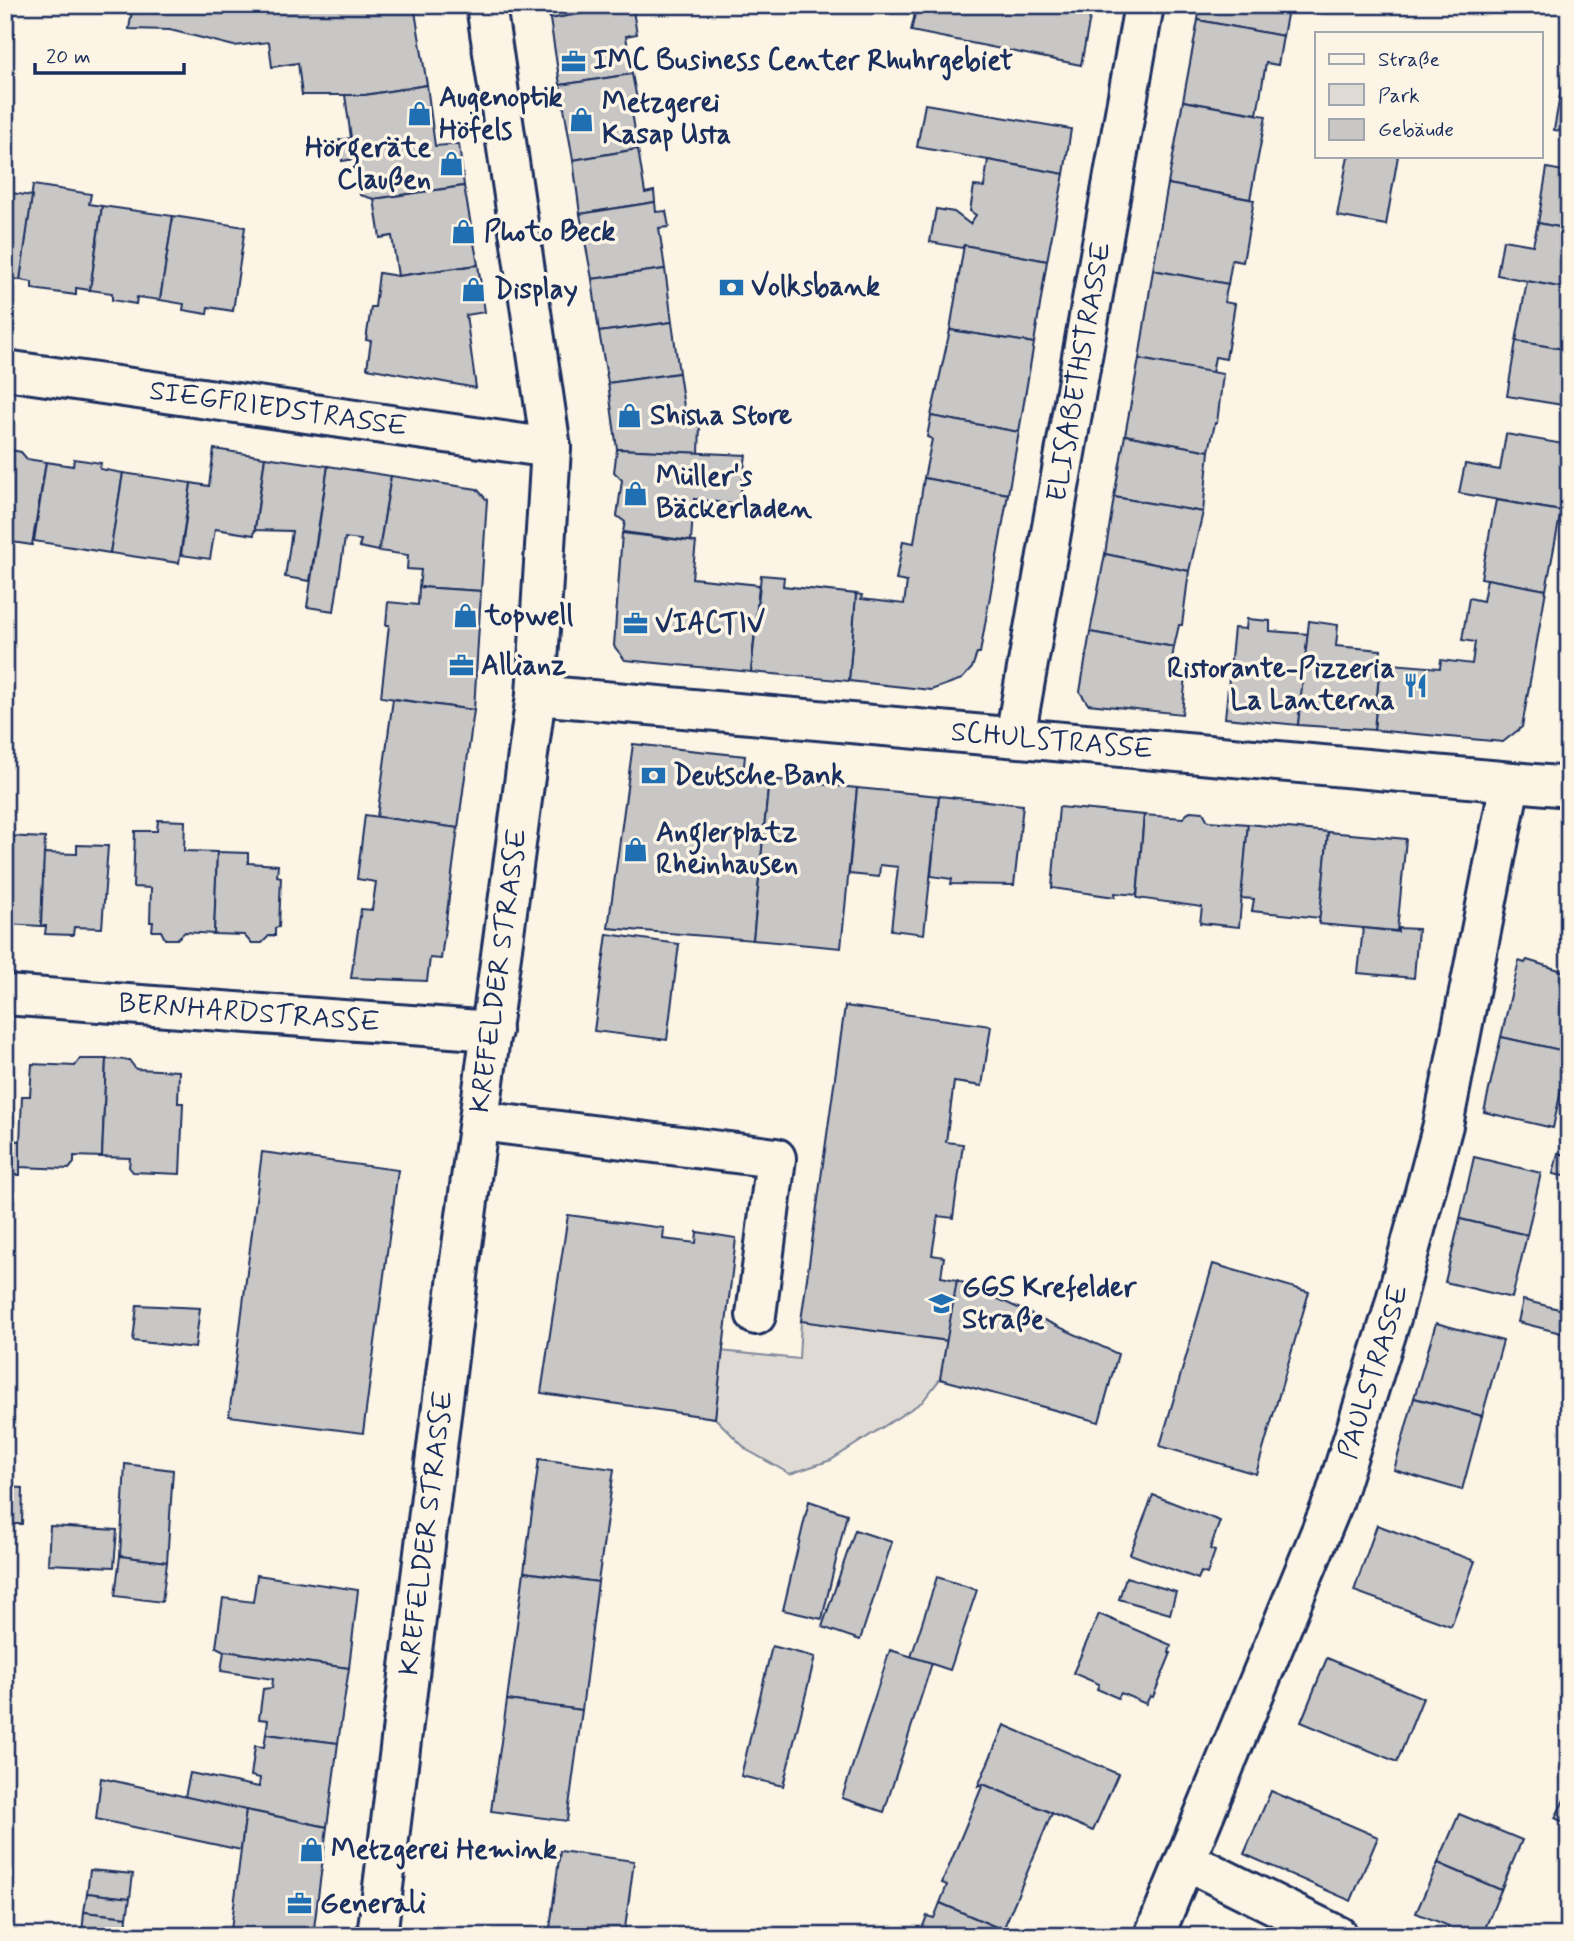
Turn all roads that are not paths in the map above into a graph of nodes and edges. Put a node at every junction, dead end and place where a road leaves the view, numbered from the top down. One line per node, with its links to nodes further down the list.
1 (486, 5): 4 (street, KREFELDER STRASSE)
2 (1144, 5): 6 (street, ELISABETHSTRASSE)
3 (5, 370): 4 (street, SIEGFRIEDSTRASSE)
4 (551, 448): 5 (street, KREFELDER STRASSE)
5 (536, 695): 6 (street, SCHULSTRASSE); 10 (street, KREFELDER STRASSE)
6 (1016, 737): 8 (street, SCHULSTRASSE)
7 (1568, 780): 8 (street, SCHULSTRASSE)
8 (1510, 783): 13 (street, PAULSTRASSE)
9 (5, 995): 10 (street, BERNHARDSTRASSE)
10 (492, 1031): 11 (street, KREFELDER STRASSE)
11 (479, 1121): 12 (street); 14 (street, KREFELDER STRASSE)
12 (756, 1314)
13 (1187, 1861): 15 (street, PAULSTRASSE); 16 (street)
14 (377, 1936)
15 (1154, 1936)
16 (1339, 1936)

